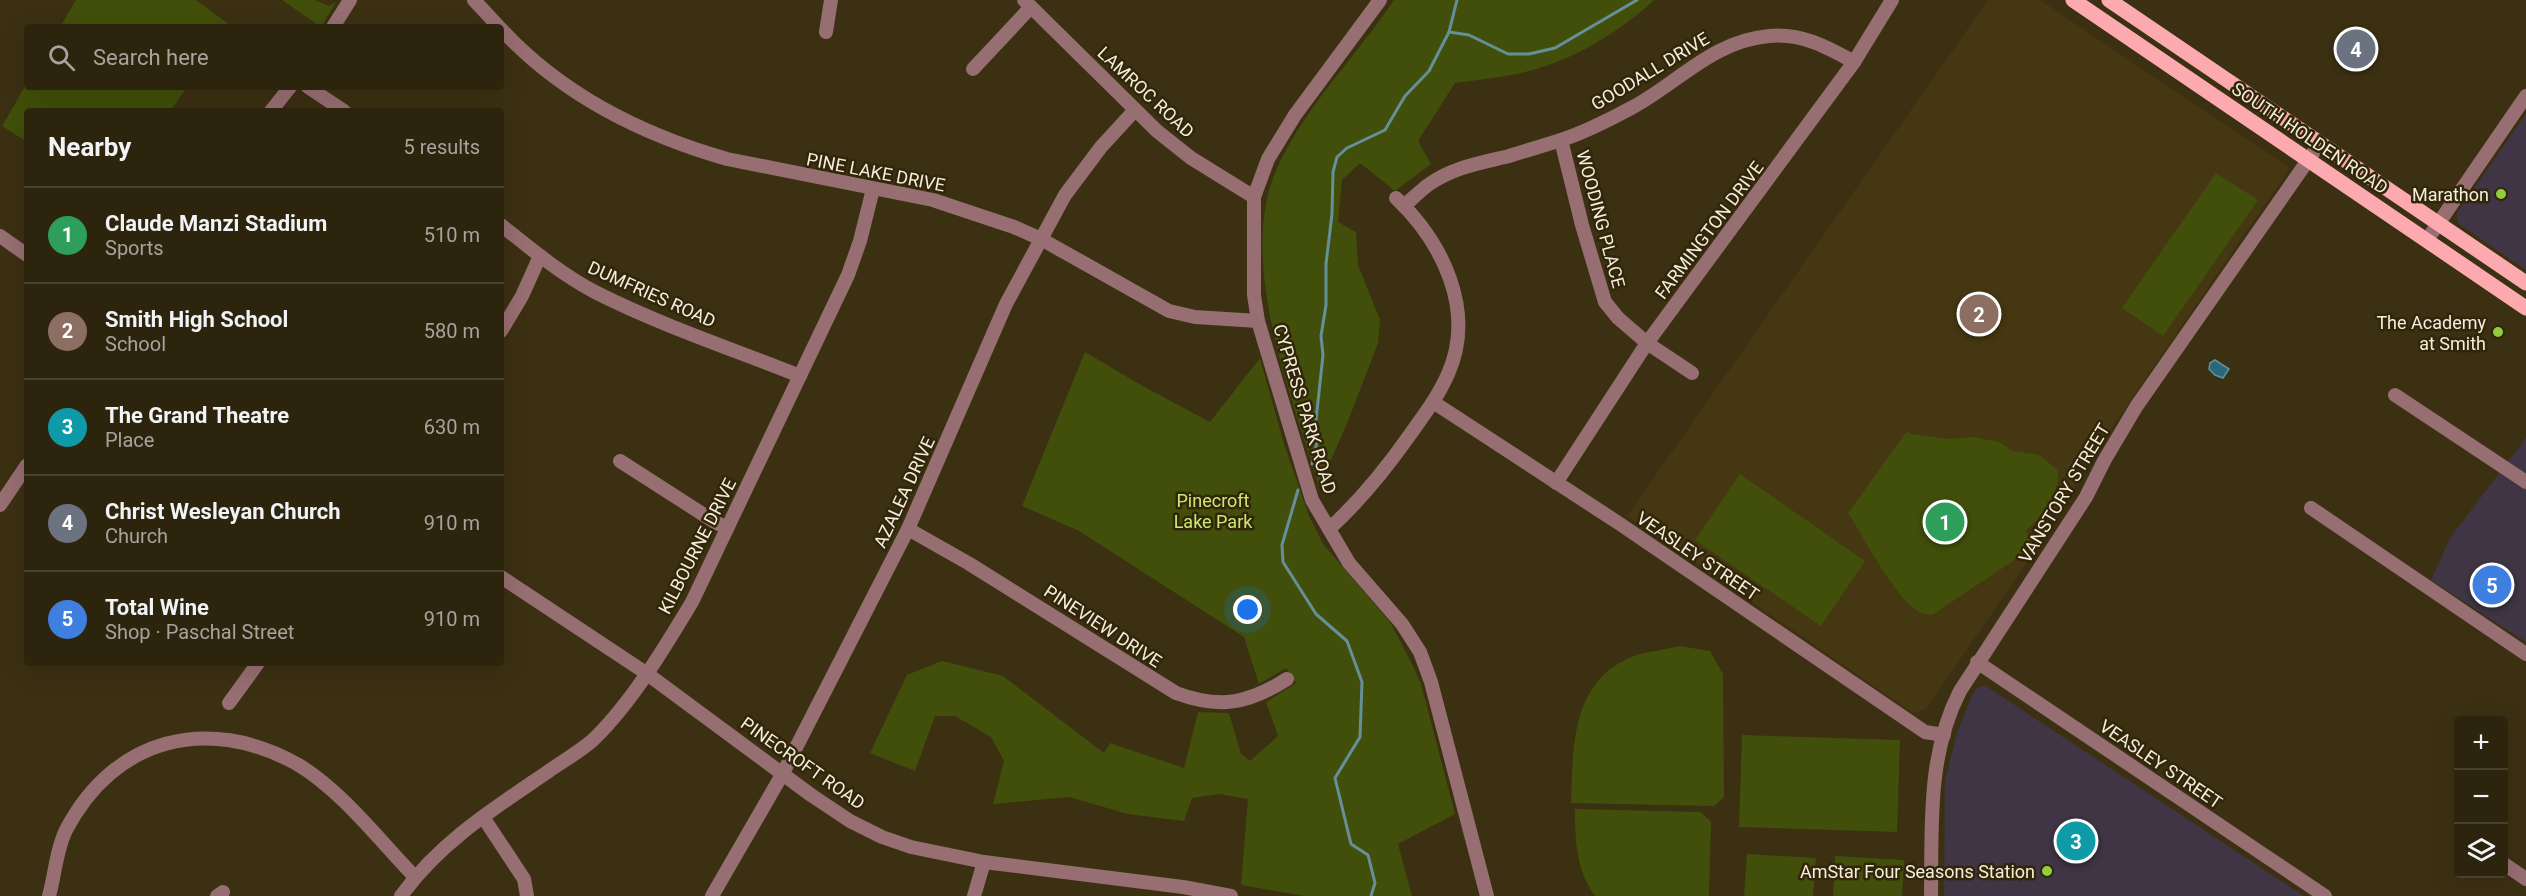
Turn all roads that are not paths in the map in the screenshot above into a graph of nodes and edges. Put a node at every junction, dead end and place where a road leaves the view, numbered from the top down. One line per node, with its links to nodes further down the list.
1 (350, 0): 9 (street)
2 (474, 0): 10 (street, PINE LAKE DRIVE)
3 (831, 0): 12 (street)
4 (1380, 0): 25 (street, CYPRESS PARK ROAD)
5 (1892, 0): 13 (street, FARMINGTON DRIVE)
6 (2073, 0): 23 (main road, SOUTH HOLDEN ROAD)
7 (2109, 0): 22 (main road, SOUTH HOLDEN ROAD)
8 (1027, 3): 14 (street); 20 (street, LAMROC ROAD)
9 (335, 24)
10 (496, 24)
11 (504, 32): 24 (street, PINE LAKE DRIVE)
12 (826, 32)
13 (1854, 62): 21 (street, GOODALL DRIVE); 37 (street, FARMINGTON DRIVE)
14 (973, 69)
15 (288, 90): 18 (street)
16 (312, 90): 19 (street)
17 (2526, 96): 26 (street)
18 (273, 108)
19 (340, 108)
20 (1135, 110): 25 (street, LAMROC ROAD); 29 (street, AZALEA DRIVE)
21 (1561, 140): 37 (street, WOODING PLACE); 41 (street, GOODALL DRIVE)
22 (2320, 143): 23 (street, VANSTORY STREET); 26 (main road, SOUTH HOLDEN ROAD)
23 (2307, 160): 30 (main road, SOUTH HOLDEN ROAD); 53 (street, VANSTORY STREET)
24 (873, 189): 29 (street, PINE LAKE DRIVE); 39 (street, KILBOURNE DRIVE)
25 (1254, 197): 35 (street, CYPRESS PARK ROAD)
26 (2438, 222): 30 (street); 33 (main road, SOUTH HOLDEN ROAD)
27 (504, 227): 32 (street, DUMFRIES ROAD)
28 (0, 236): 31 (street)
29 (1041, 239): 35 (street, PINE LAKE DRIVE); 49 (street, AZALEA DRIVE)
30 (2427, 240): 34 (main road, SOUTH HOLDEN ROAD)
31 (24, 253)
32 (540, 256): 36 (street); 39 (street, DUMFRIES ROAD)
33 (2526, 283)
34 (2526, 308)
35 (1258, 321): 50 (street, CYPRESS PARK ROAD)
36 (504, 326)
37 (1647, 343): 38 (street, WOODING PLACE); 45 (street, FARMINGTON DRIVE)
38 (1692, 373)
39 (800, 376): 48 (street, KILBOURNE DRIVE)
40 (2395, 395): 44 (street)
41 (1433, 402): 45 (street, VEASLEY STREET); 50 (street)
42 (620, 461): 48 (street)
43 (24, 469): 46 (street)
44 (2526, 482)
45 (1556, 483): 58 (street, VEASLEY STREET)
46 (0, 505)
47 (2311, 508): 52 (street)
48 (727, 528): 55 (street, KILBOURNE DRIVE)
49 (909, 529): 56 (street, PINEVIEW DRIVE); 59 (street, AZALEA DRIVE)
50 (1329, 529): 71 (street, CYPRESS PARK ROAD)
51 (504, 579): 55 (street, PINECROFT ROAD)
52 (2526, 654)
53 (1977, 662): 58 (street, VANSTORY STREET); 73 (street, VEASLEY STREET)
54 (256, 666): 57 (street)
55 (646, 673): 59 (street, PINECROFT ROAD); 60 (street, KILBOURNE DRIVE)
56 (1287, 679)
57 (229, 703)
58 (1944, 735): 72 (street, VANSTORY STREET)
59 (783, 773): 61 (street, PINECROFT ROAD); 68 (street, AZALEA DRIVE)
60 (483, 817): 63 (street, KILBOURNE DRIVE); 67 (street)
61 (984, 862): 69 (street); 70 (street, PINECROFT ROAD)
62 (2508, 867): 64 (street)
63 (415, 877): 65 (street); 66 (street, KILBOURNE DRIVE)
64 (2526, 879)
65 (49, 896)
66 (401, 896)
67 (527, 896)
68 (712, 896)
69 (974, 896)
70 (1231, 896)
71 (1487, 896)
72 (1931, 896)
73 (2325, 896)

